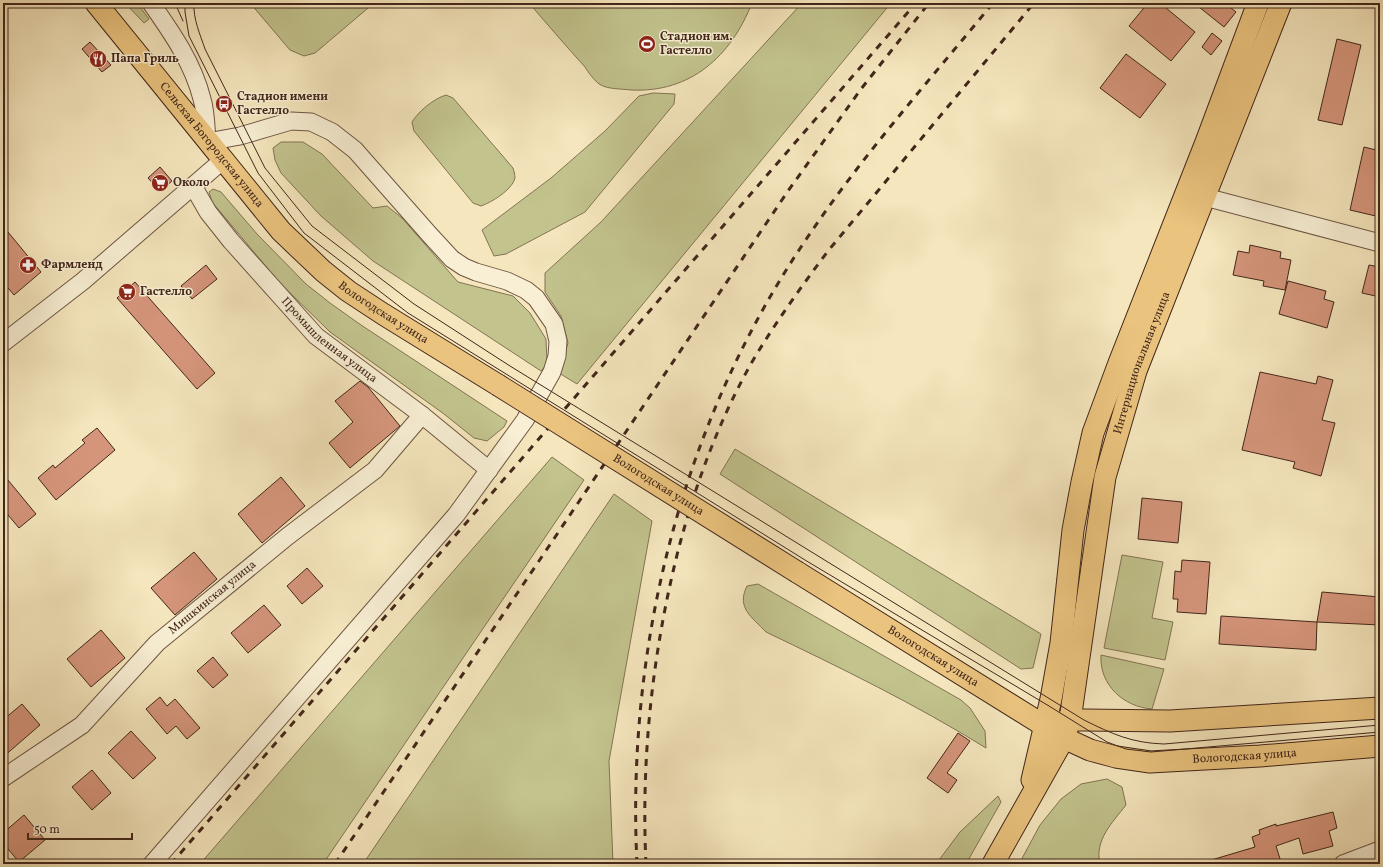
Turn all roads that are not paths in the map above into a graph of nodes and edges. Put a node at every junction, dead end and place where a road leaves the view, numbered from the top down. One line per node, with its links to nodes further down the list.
1 (96, 3): 5 (main road, Сельская Богородская улица)
2 (151, 3): 5 (street)
3 (1258, 3): 15 (main road, Интернациональная улица)
4 (1281, 3): 8 (main road, Интернациональная улица)
5 (207, 142): 6 (main road, Сельская Богородская улица); 13 (street)
6 (223, 160): 7 (street); 9 (main road, Сельская Богородская улица)
7 (193, 186): 11 (street); 12 (street, Промышленная улица)
8 (1204, 198): 10 (street); 16 (main road, Интернациональная улица)
9 (281, 231): 15 (main road, Вологодская улица, bridge)
10 (1380, 244)
11 (3, 343)
12 (422, 416): 13 (street, Промышленная улица); 18 (street, Мишкинская улица)
13 (489, 470): 21 (street)
14 (1380, 708): 16 (main road)
15 (1045, 726): 16 (main road); 19 (main road, Интернациональная улица)
16 (1067, 729): 17 (main road, Вологодская улица); 19 (main road)
17 (1380, 746)
18 (3, 778)
19 (1026, 804): 22 (main road)
20 (1380, 850): 23 (street)
21 (152, 864)
22 (993, 864)
23 (1343, 864)

